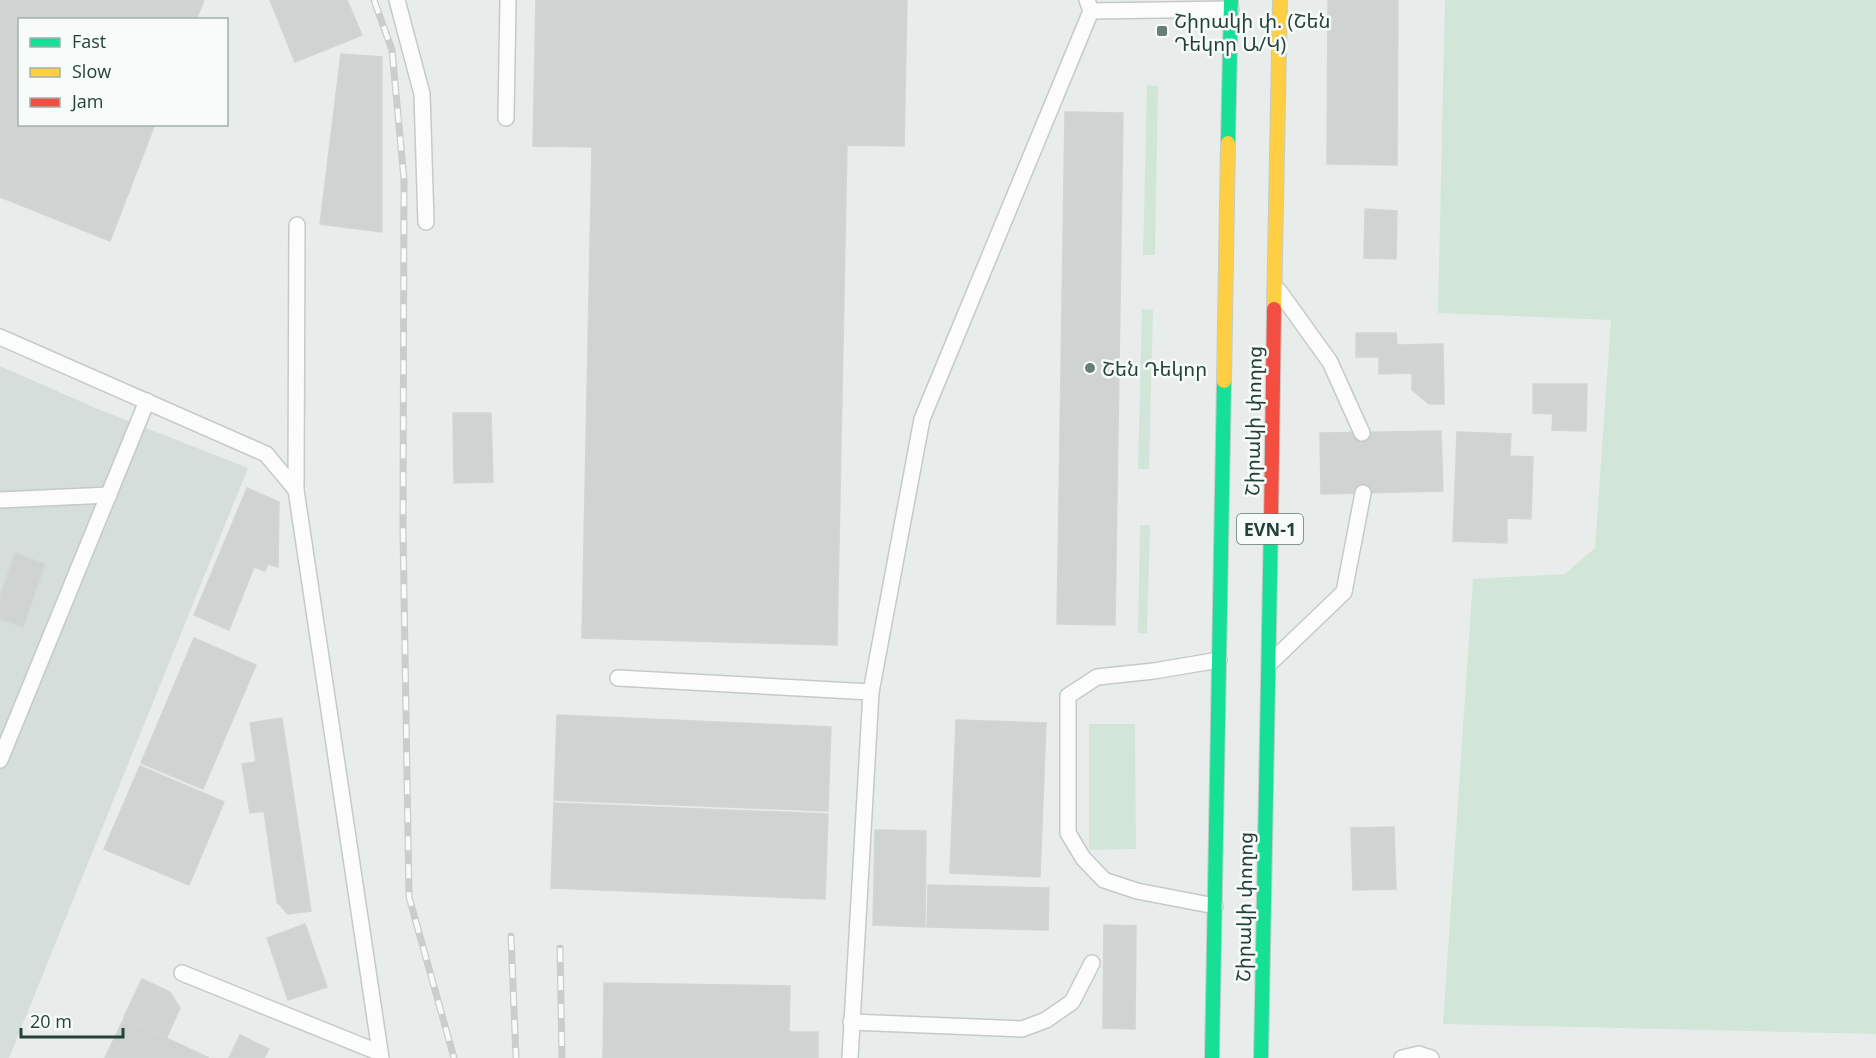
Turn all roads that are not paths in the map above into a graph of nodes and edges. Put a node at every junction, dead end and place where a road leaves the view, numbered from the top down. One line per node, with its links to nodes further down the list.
1 (397, 0): 7 (lane)
2 (508, 0): 6 (lane)
3 (1280, 0): 9 (highway, Շիրակի փողոց / EVN-1)
4 (1231, 4): 5 (lane); 17 (highway, Շիրակի փողոց / EVN-1)
5 (1089, 5): 20 (lane)
6 (506, 118)
7 (426, 222)
8 (297, 225): 13 (lane)
9 (1275, 285): 12 (lane); 18 (highway, Շիրակի փողոց / EVN-1)
10 (0, 337): 11 (lane)
11 (147, 401): 13 (lane); 15 (lane)
12 (1362, 433)
13 (296, 490): 26 (lane)
14 (1363, 493): 18 (lane)
15 (109, 495): 16 (lane); 21 (lane)
16 (0, 500)
17 (1219, 660): 22 (highway, Շիրակի փողոց / EVN-1); 22 (lane)
18 (1268, 665): 29 (highway, Շիրակի փողոց / EVN-1)
19 (618, 678): 20 (lane)
20 (871, 692): 25 (lane)
21 (0, 760)
22 (1215, 906): 28 (highway, Շիրակի փողոց / EVN-1)
23 (1092, 963): 25 (lane)
24 (182, 973): 26 (lane)
25 (851, 1022): 27 (lane)
26 (381, 1056)
27 (850, 1058)
28 (1212, 1058)
29 (1261, 1058)
30 (1402, 1058): 31 (lane)
31 (1431, 1058)

